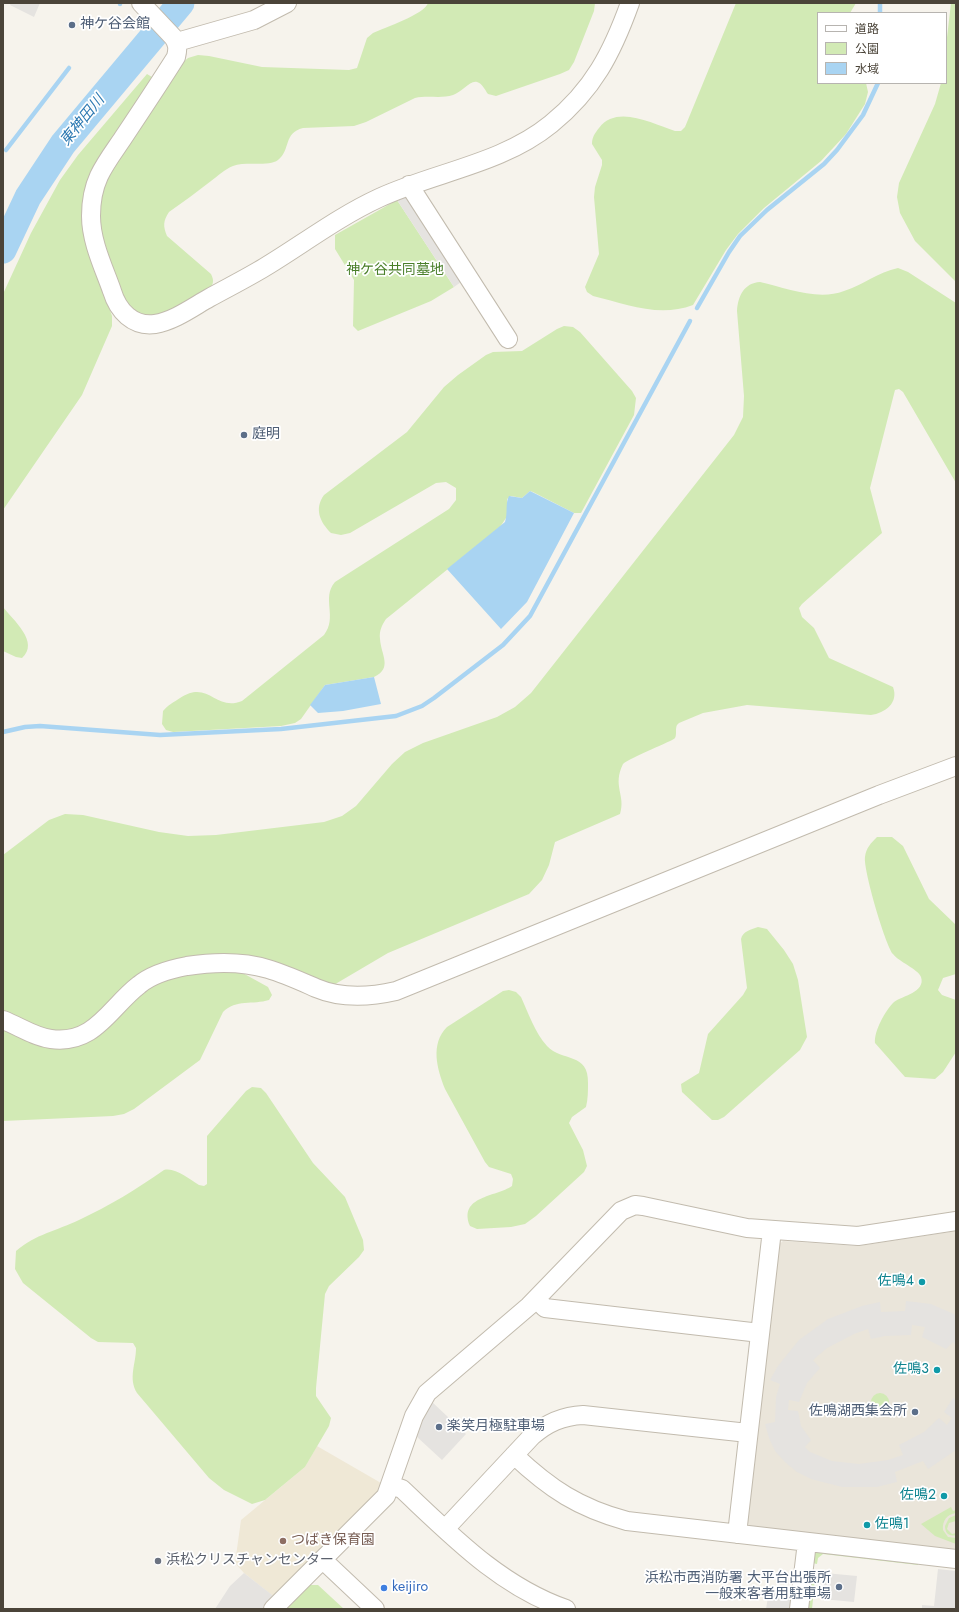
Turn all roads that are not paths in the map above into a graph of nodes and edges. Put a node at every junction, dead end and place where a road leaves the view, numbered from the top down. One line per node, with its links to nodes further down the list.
1 (287, 3): 4 (street)
2 (630, 3): 5 (street)
3 (143, 5): 4 (street)
4 (175, 40): 5 (street)
5 (409, 185): 6 (street)
6 (508, 339)
7 (956, 766): 8 (street)
8 (3, 1020)
9 (956, 1221): 10 (street)
10 (772, 1230): 11 (street); 12 (street)
11 (536, 1299): 12 (street); 15 (street)
12 (760, 1333): 13 (street)
13 (748, 1433): 14 (street); 17 (street)
14 (514, 1455): 16 (street); 17 (street)
15 (390, 1485): 16 (street); 20 (street)
16 (445, 1529): 23 (street)
17 (737, 1534): 18 (street)
18 (807, 1542): 19 (street); 24 (street)
19 (956, 1559)
20 (323, 1560): 21 (street); 22 (street)
21 (273, 1609)
22 (375, 1609)
23 (566, 1609)
24 (799, 1609)

